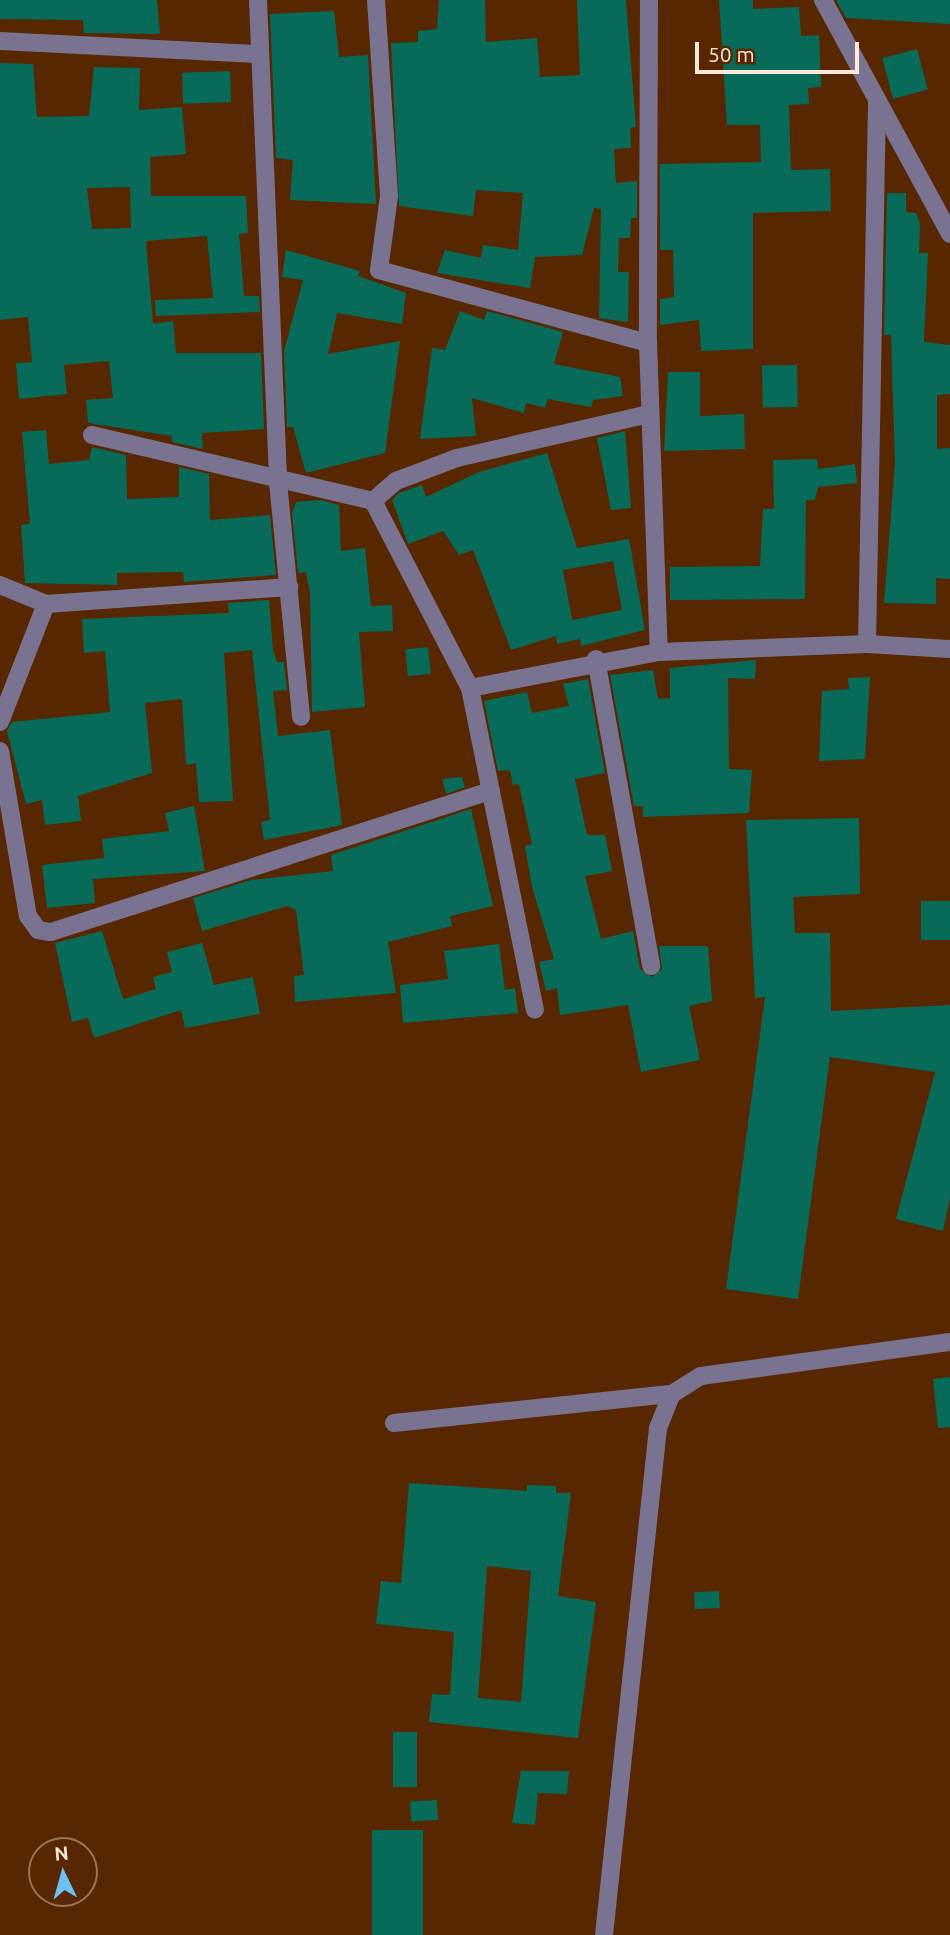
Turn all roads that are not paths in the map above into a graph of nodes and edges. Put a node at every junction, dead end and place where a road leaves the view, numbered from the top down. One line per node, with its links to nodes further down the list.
1 (258, 0): 6 (street)
2 (376, 0): 9 (street)
3 (649, 0): 9 (street)
4 (823, 0): 7 (street)
5 (0, 41): 6 (street)
6 (258, 54): 12 (street)
7 (877, 101): 8 (street); 17 (street)
8 (950, 234)
9 (648, 343): 10 (street)
10 (649, 414): 13 (street); 19 (street)
11 (92, 435): 12 (street)
12 (278, 482): 13 (street); 15 (street)
13 (373, 502): 21 (street)
14 (0, 585): 16 (street)
15 (289, 587): 16 (street); 22 (street)
16 (46, 604): 23 (street)
17 (867, 644): 18 (street); 19 (street)
18 (950, 649)
19 (659, 652): 20 (street)
20 (596, 659): 21 (street); 26 (street)
21 (470, 688): 25 (street)
22 (301, 717)
23 (0, 722)
24 (0, 751): 25 (street)
25 (491, 791): 27 (street)
26 (650, 966)
27 (535, 1009)
28 (950, 1342): 29 (street)
29 (672, 1394): 30 (street); 31 (street)
30 (394, 1423)
31 (604, 1935)

